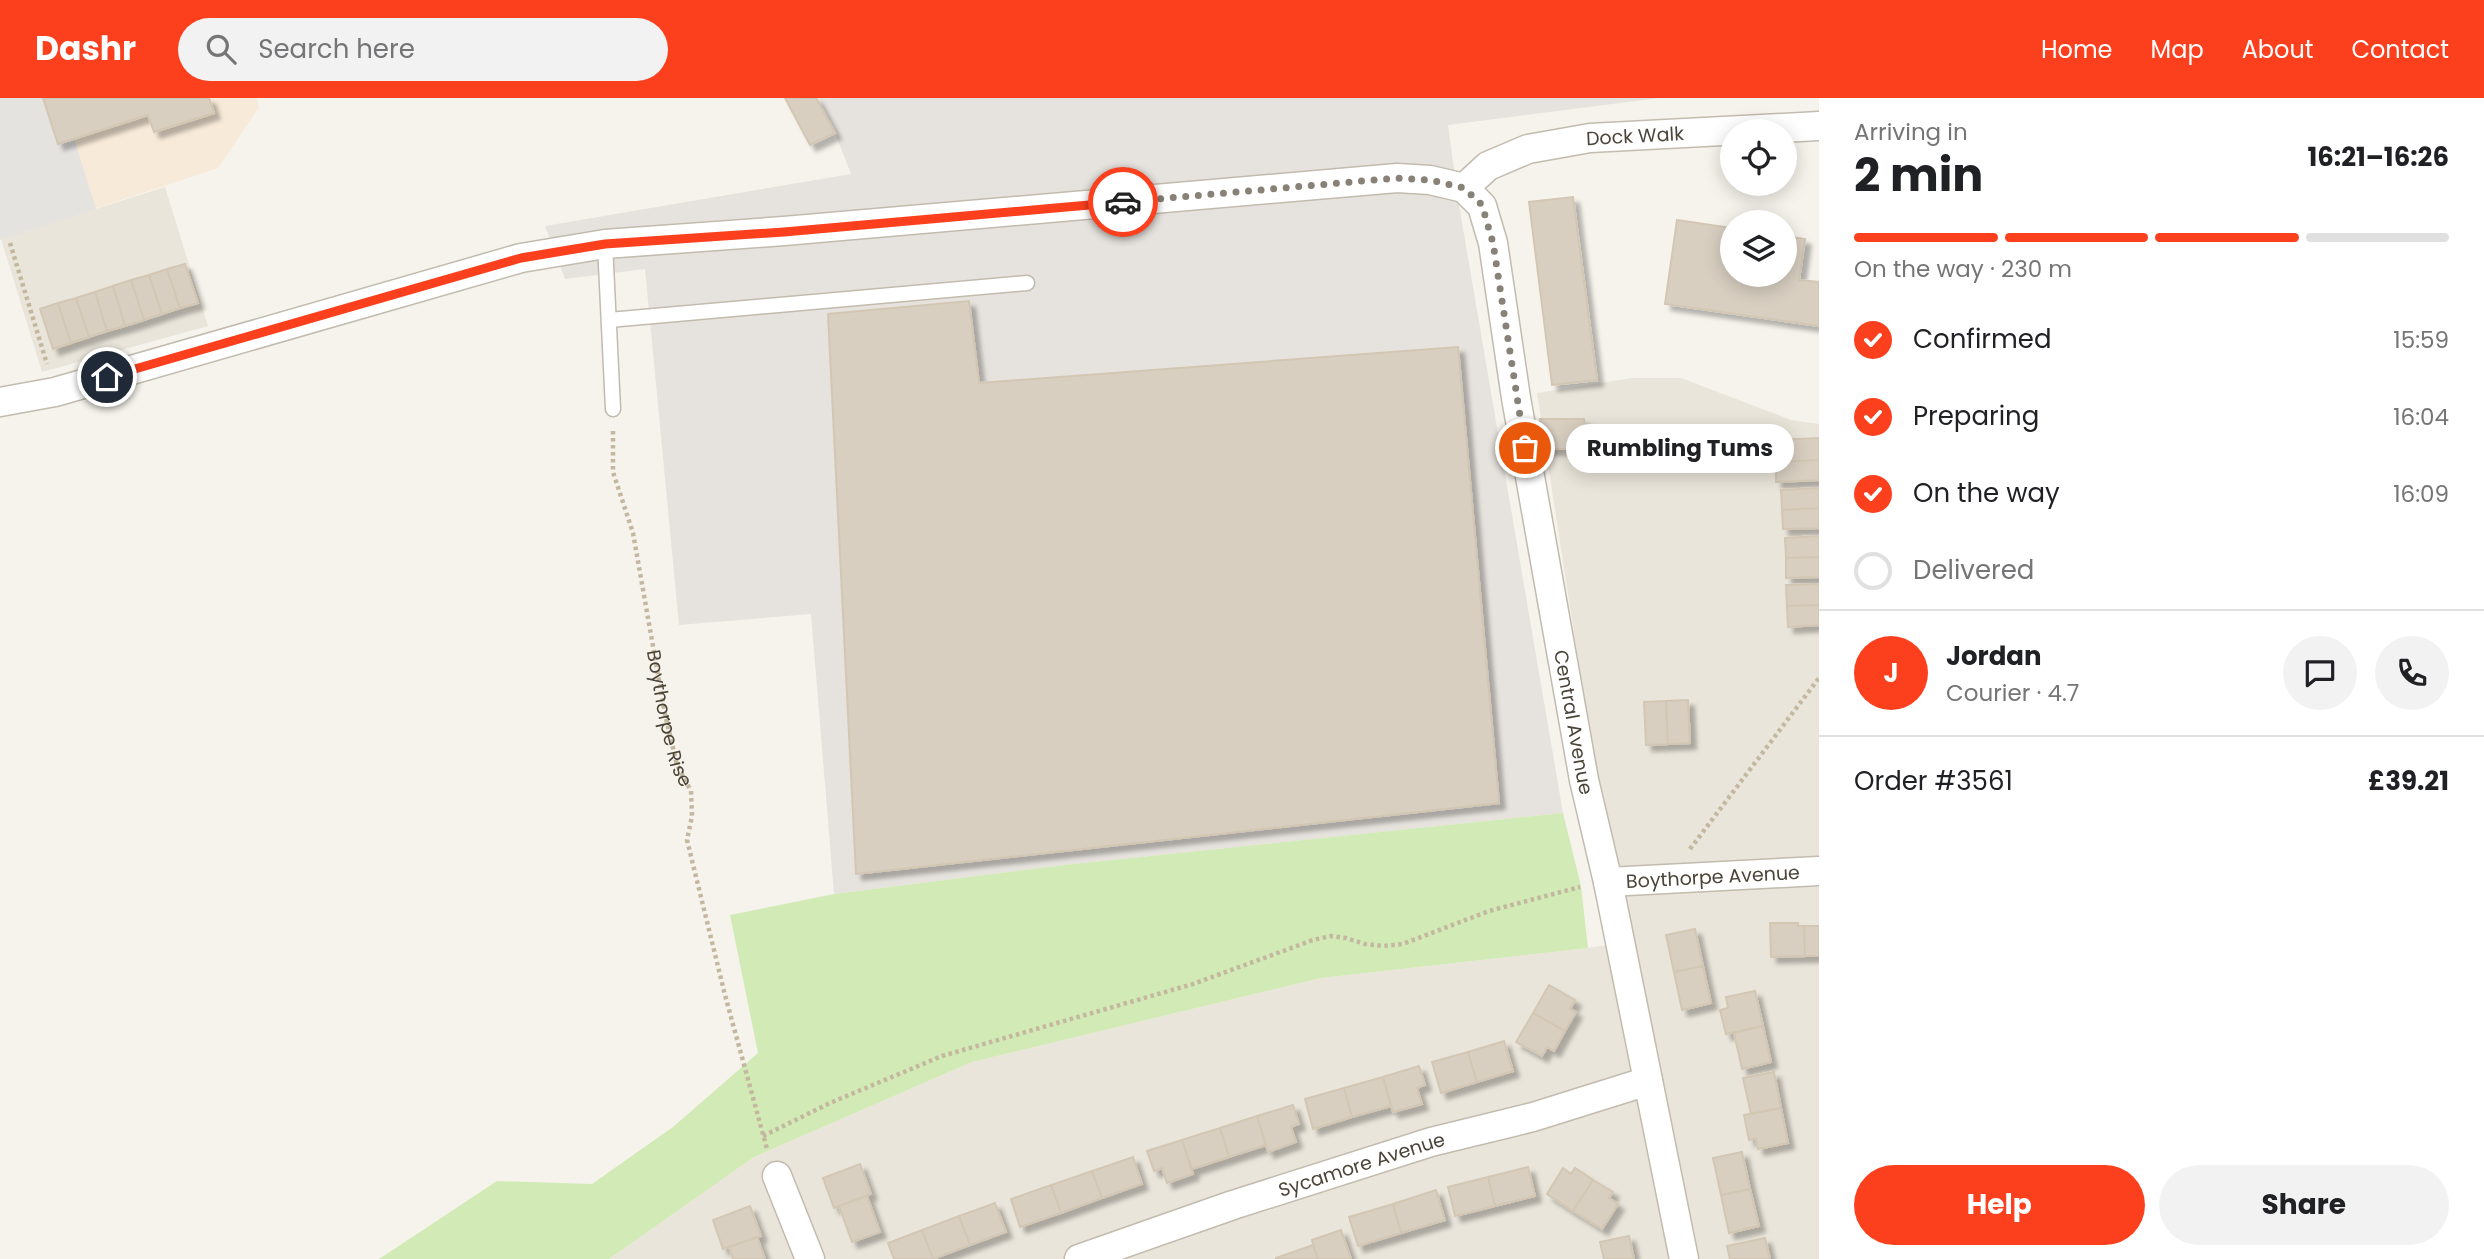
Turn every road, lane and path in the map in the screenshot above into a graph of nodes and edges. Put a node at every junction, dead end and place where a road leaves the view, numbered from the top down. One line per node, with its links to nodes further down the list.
1 (1819, 126): 2 (street, Dock Walk)
2 (1464, 188): 4 (street); 13 (street, Central Avenue)
3 (10, 243): 7 (path)
4 (605, 244): 6 (lane); 7 (street)
5 (1027, 284): 6 (lane)
6 (609, 320): 9 (lane)
7 (55, 392): 8 (street)
8 (0, 402)
9 (613, 409): 15 (path, Boythorpe Rise)
10 (1819, 678): 12 (path)
11 (1819, 871): 12 (street, Boythorpe Avenue)
12 (1669, 878): 13 (street, Boythorpe Avenue)
13 (1608, 882): 14 (street, Central Avenue); 15 (path)
14 (1648, 1081): 18 (street, Sycamore Avenue); 19 (street, Central Avenue)
15 (763, 1136): 16 (path, Boythorpe Rise)
16 (777, 1176): 17 (street)
17 (810, 1259)
18 (1079, 1259)
19 (1684, 1259)

